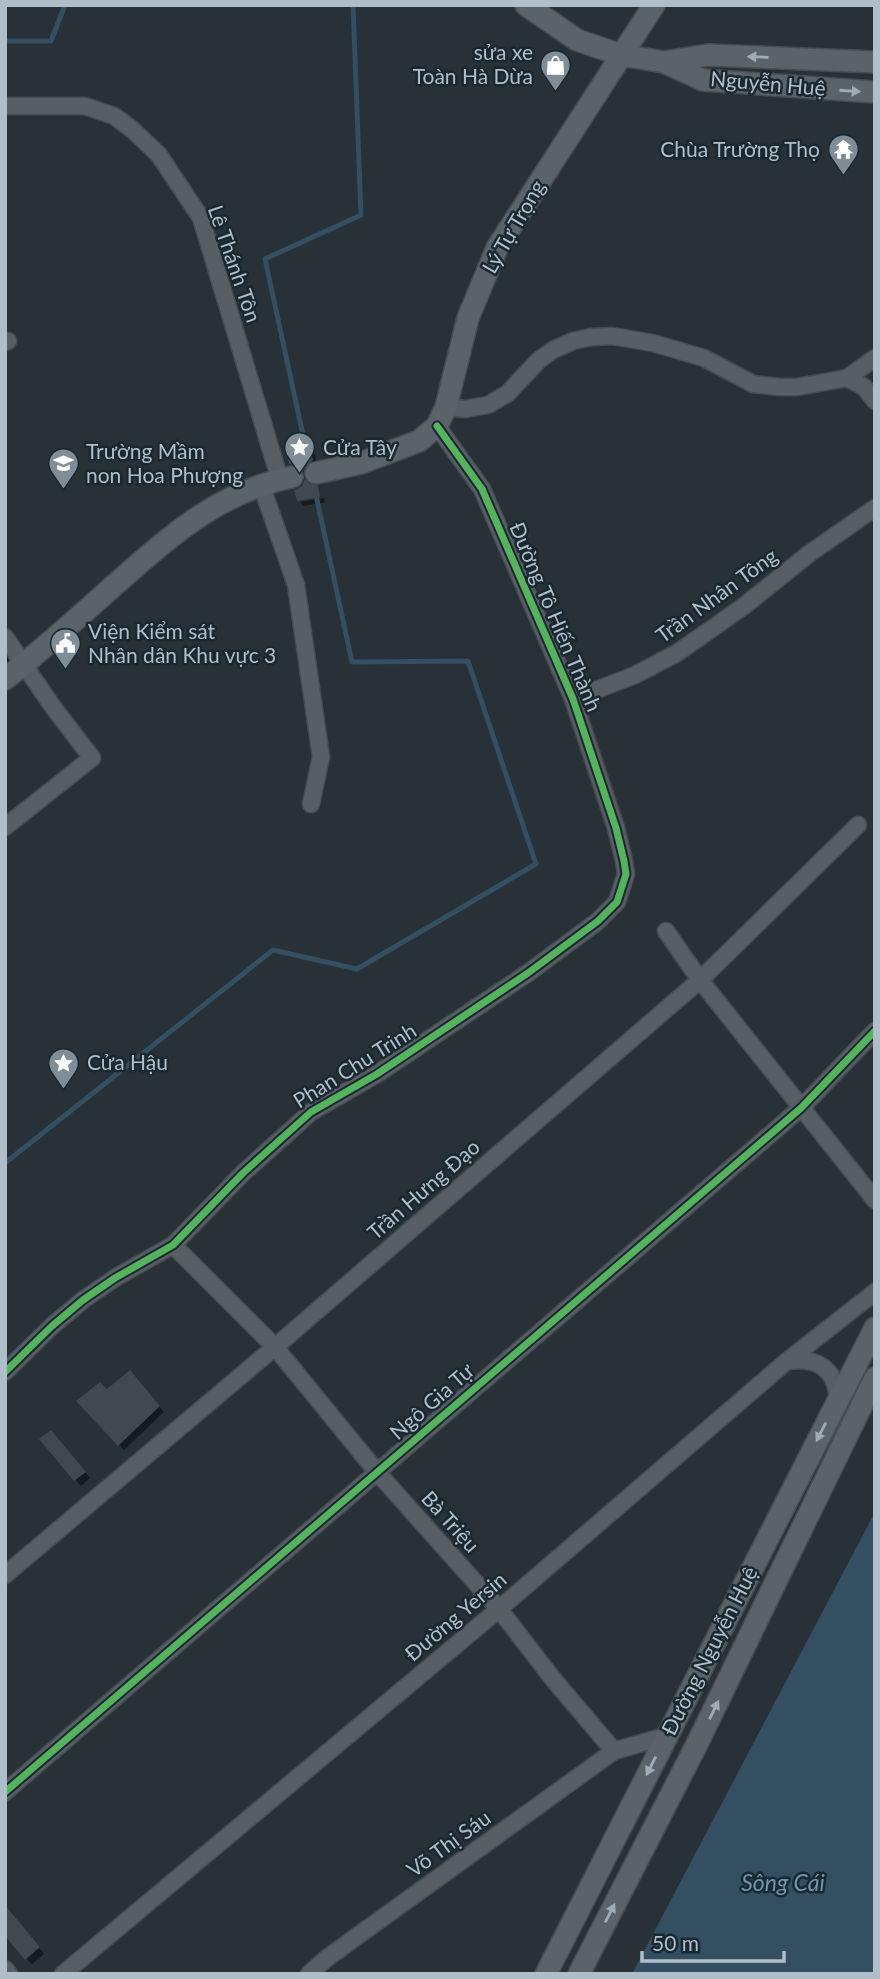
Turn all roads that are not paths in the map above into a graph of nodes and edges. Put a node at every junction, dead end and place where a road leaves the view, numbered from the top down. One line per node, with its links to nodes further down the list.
1 (526, 5): 3 (main road, Nguyễn Huệ)
2 (654, 5): 3 (main road, Lý Tự Trọng)
3 (621, 55): 4 (main road, Nguyễn Huệ); 11 (main road, Lý Tự Trọng)
4 (664, 62): 5 (main road, Nguyễn Huệ, one-way to 4); 6 (main road, Nguyễn Huệ, one-way to 6)
5 (875, 62)
6 (875, 92)
7 (5, 106): 13 (street, Lê Thánh Tôn)
8 (875, 358): 9 (street)
9 (847, 378): 10 (street); 11 (street)
10 (875, 401)
11 (441, 416): 12 (main road); 18 (street, Đường Tô Hiến Thành)
12 (316, 473)
13 (278, 481): 16 (main road); 19 (street, Lê Thánh Tôn)
14 (875, 508): 18 (street, Trần Nhân Tông)
15 (5, 637): 16 (street)
16 (25, 663): 17 (main road); 21 (street)
17 (5, 678)
18 (573, 699): 22 (street, Đường Tô Hiến Thành)
19 (311, 804)
20 (858, 825): 24 (street, Trần Hưng Đạo)
21 (5, 827)
22 (626, 874): 28 (street, Phan Chu Trinh)
23 (666, 931): 24 (street)
24 (700, 980): 26 (street); 31 (street, Trần Hưng Đạo)
25 (875, 1031): 26 (street, Ngô Gia Tự)
26 (801, 1108): 27 (street); 36 (street, Ngô Gia Tự)
27 (875, 1200)
28 (173, 1245): 31 (street, Bà Triệu); 33 (street, Phan Chu Trinh)
29 (875, 1292): 32 (street, Đường Yersin)
30 (875, 1328): 35 (main road, Đường Nguyễn Huệ)
31 (275, 1347): 36 (street, Bà Triệu); 37 (street, Trần Hưng Đạo)
32 (787, 1361): 35 (street); 38 (street, Đường Yersin)
33 (5, 1372)
34 (875, 1378): 40 (main road, Đường Nguyễn Huệ, one-way to 34)
35 (838, 1399): 39 (main road, Đường Nguyễn Huệ, one-way to 39)
36 (377, 1472): 38 (street, Bà Triệu); 42 (street, Ngô Gia Tự)
37 (5, 1575)
38 (499, 1609): 41 (street, Bà Triệu); 46 (street, Đường Yersin)
39 (666, 1736): 40 (main road); 41 (street, Võ Thị Sáu); 48 (main road, Đường Nguyễn Huệ, one-way to 48)
40 (697, 1744): 49 (main road, Đường Nguyễn Huệ, one-way to 40)
41 (614, 1751): 43 (street, Võ Thị Sáu)
42 (5, 1792)
43 (328, 1966): 47 (street, Võ Thị Sáu)
44 (5, 1969): 45 (street)
45 (9, 1974)
46 (63, 1974)
47 (309, 1974)
48 (546, 1974)
49 (579, 1974)

